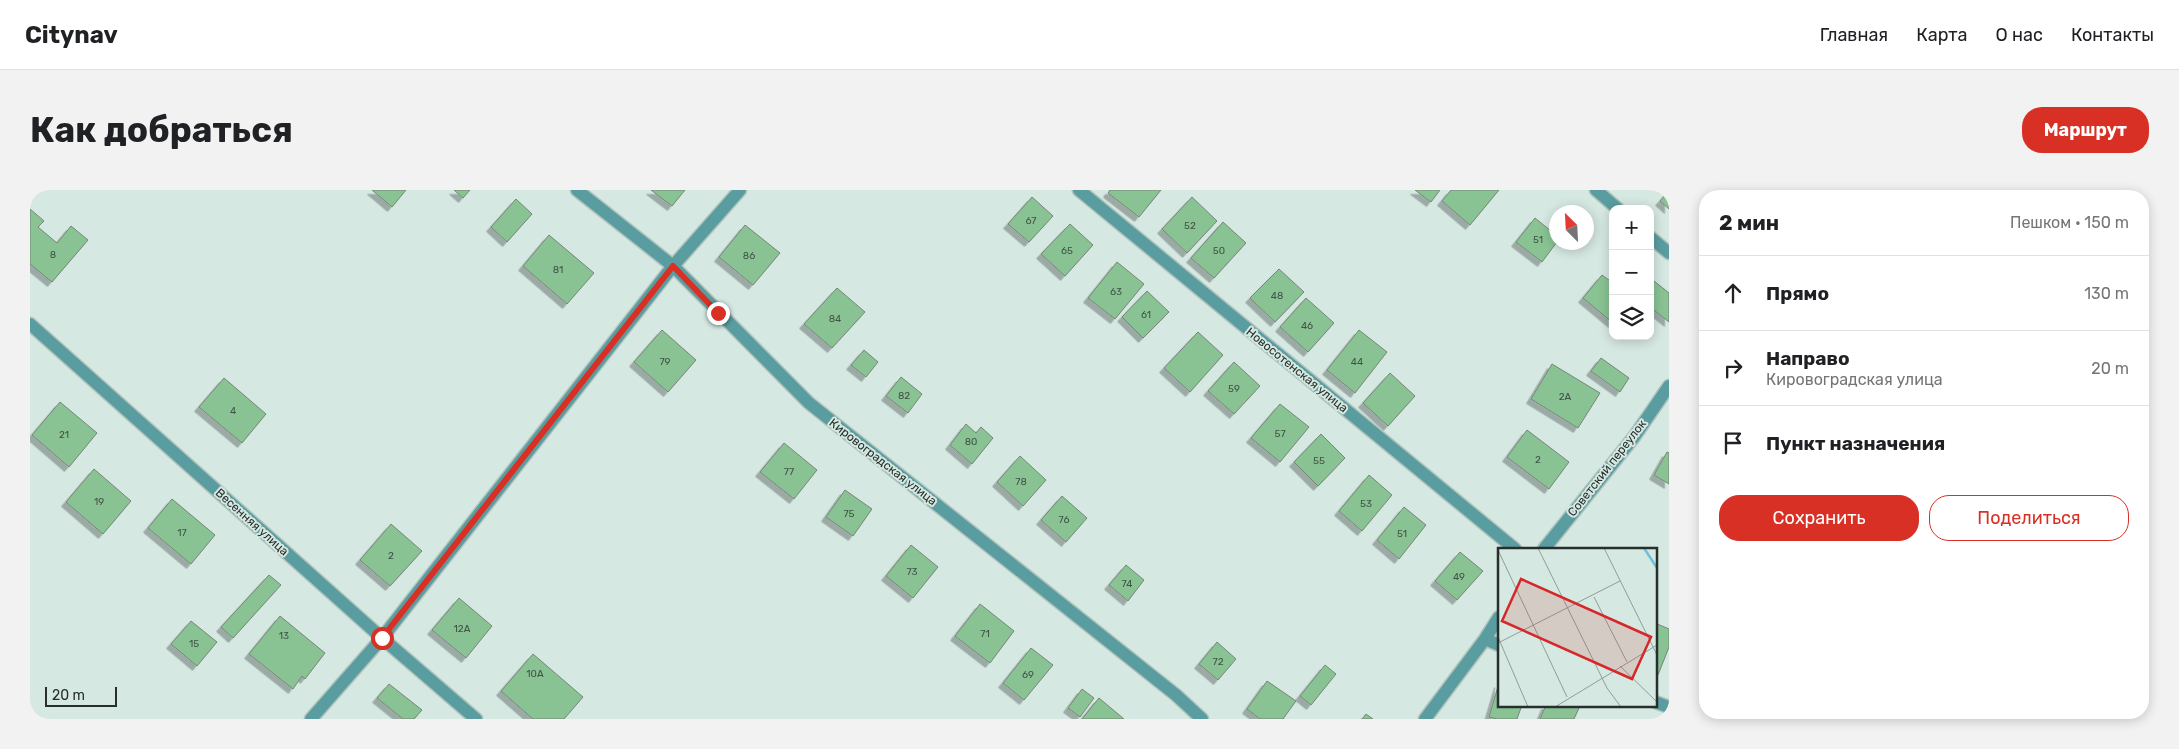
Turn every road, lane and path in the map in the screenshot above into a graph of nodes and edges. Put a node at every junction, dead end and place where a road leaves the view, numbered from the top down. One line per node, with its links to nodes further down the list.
1 (577, 190): 8 (street, Кировоградская улица)
2 (740, 190): 8 (street)
3 (1079, 190): 11 (street, Новосотенская улица)
4 (1596, 190): 5 (street)
5 (1613, 205)
6 (1654, 240): 7 (street)
7 (1669, 253)
8 (673, 266): 14 (street); 21 (street, Кировоградская улица)
9 (30, 324): 14 (street, Весенняя улица)
10 (1669, 386): 12 (street, Советский переулок)
11 (1514, 548)
12 (1545, 548)
13 (1498, 619): 15 (street)
14 (382, 638): 19 (street); 20 (street, Весенняя улица)
15 (1485, 639): 16 (street); 22 (street)
16 (1498, 644)
17 (1656, 702): 18 (street)
18 (1669, 707)
19 (311, 719)
20 (476, 719)
21 (1202, 719)
22 (1425, 719)

